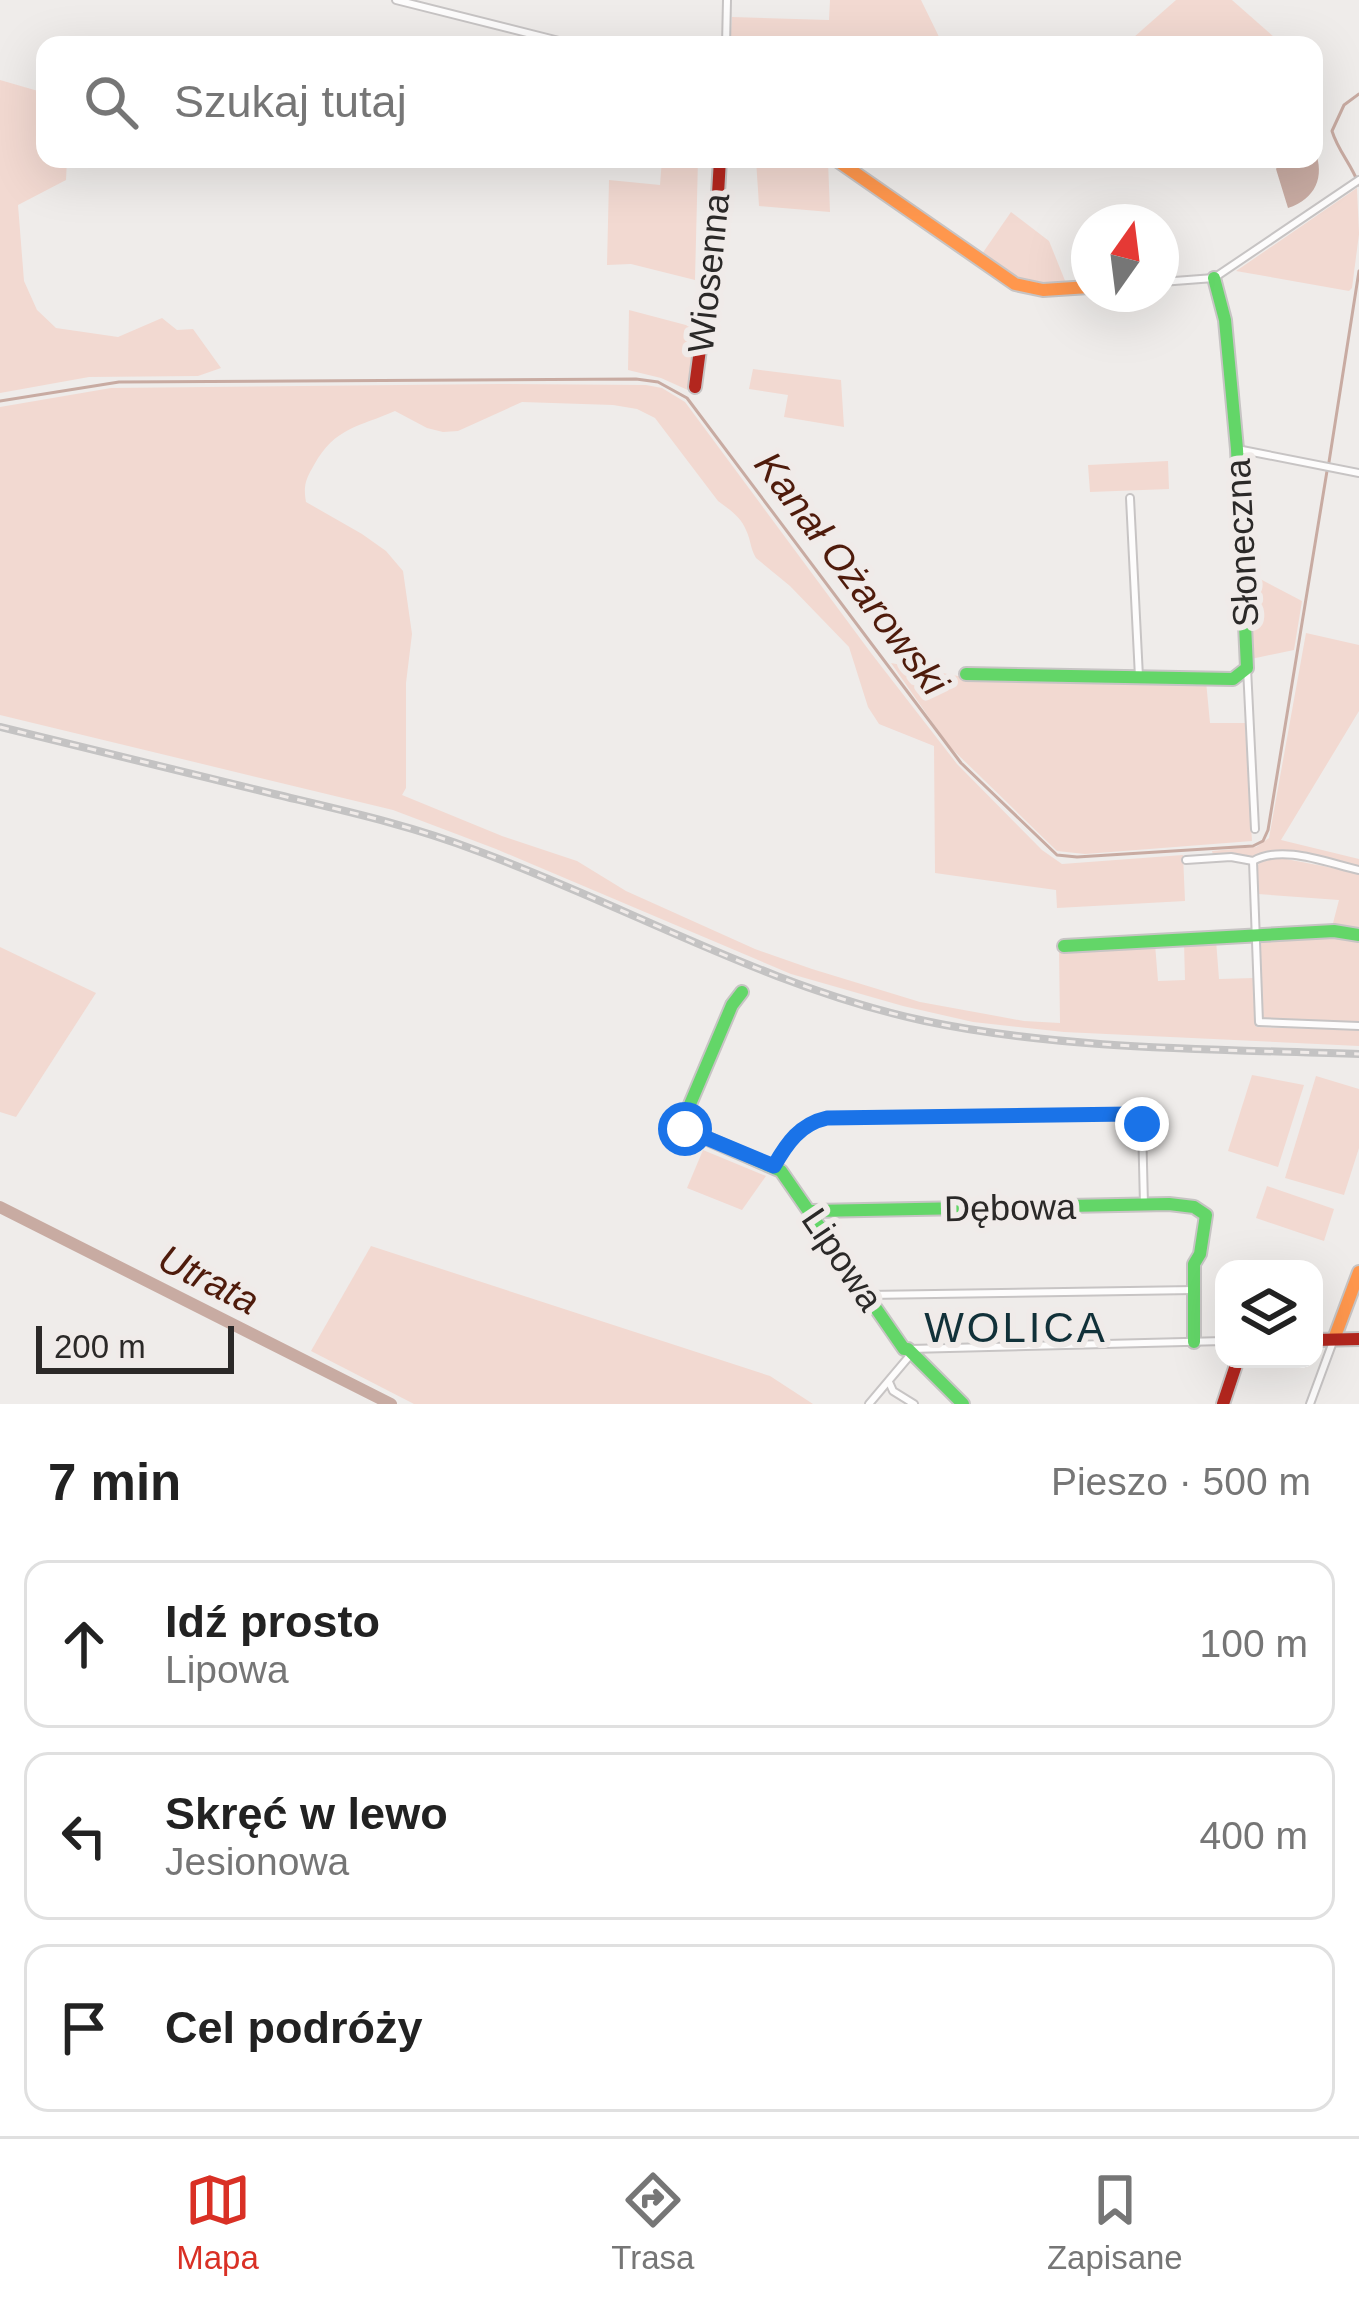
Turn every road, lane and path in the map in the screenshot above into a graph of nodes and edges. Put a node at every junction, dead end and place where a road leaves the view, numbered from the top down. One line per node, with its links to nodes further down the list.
1 (396, 0): 3 (street)
2 (727, 0): 4 (street)
3 (539, 36)
4 (725, 36)
5 (719, 168): 11 (street, Wiosenna)
6 (848, 168): 10 (street)
7 (1357, 181): 8 (street)
8 (1214, 278): 9 (street); 12 (street, Słoneczna)
9 (1179, 281)
10 (1071, 288)
11 (695, 387)
12 (1237, 449): 13 (street); 15 (street, Słoneczna)
13 (1359, 473)
14 (1130, 498): 17 (street)
15 (1247, 668): 17 (street, Słoneczna); 18 (street)
16 (966, 674): 17 (street, Słoneczna)
17 (1139, 677)
18 (1255, 829)
19 (1186, 860): 20 (street)
20 (1253, 861): 21 (street); 22 (street)
21 (1359, 870)
22 (1256, 934): 23 (street); 24 (street); 26 (street)
23 (1359, 935)
24 (1064, 946)
25 (742, 992): 27 (street, Lipowa)
26 (1359, 1026)
27 (774, 1166): 28 (street); 29 (street, Lipowa)
28 (1144, 1204): 29 (street, Dębowa); 31 (street, Dębowa)
29 (811, 1211): 32 (street, Lipowa)
30 (1359, 1272): 33 (street)
31 (1194, 1290): 32 (street); 37 (street)
32 (868, 1295): 38 (street, Lipowa)
33 (1334, 1339): 34 (street); 35 (street); 45 (street)
34 (1359, 1339)
35 (1323, 1340)
36 (1215, 1341): 37 (street)
37 (1195, 1342): 38 (street)
38 (910, 1351): 40 (street); 43 (street, Lipowa)
39 (1235, 1368): 44 (street)
40 (889, 1378): 41 (street); 42 (street)
41 (869, 1404)
42 (914, 1404)
43 (963, 1404)
44 (1223, 1404)
45 (1310, 1404)

